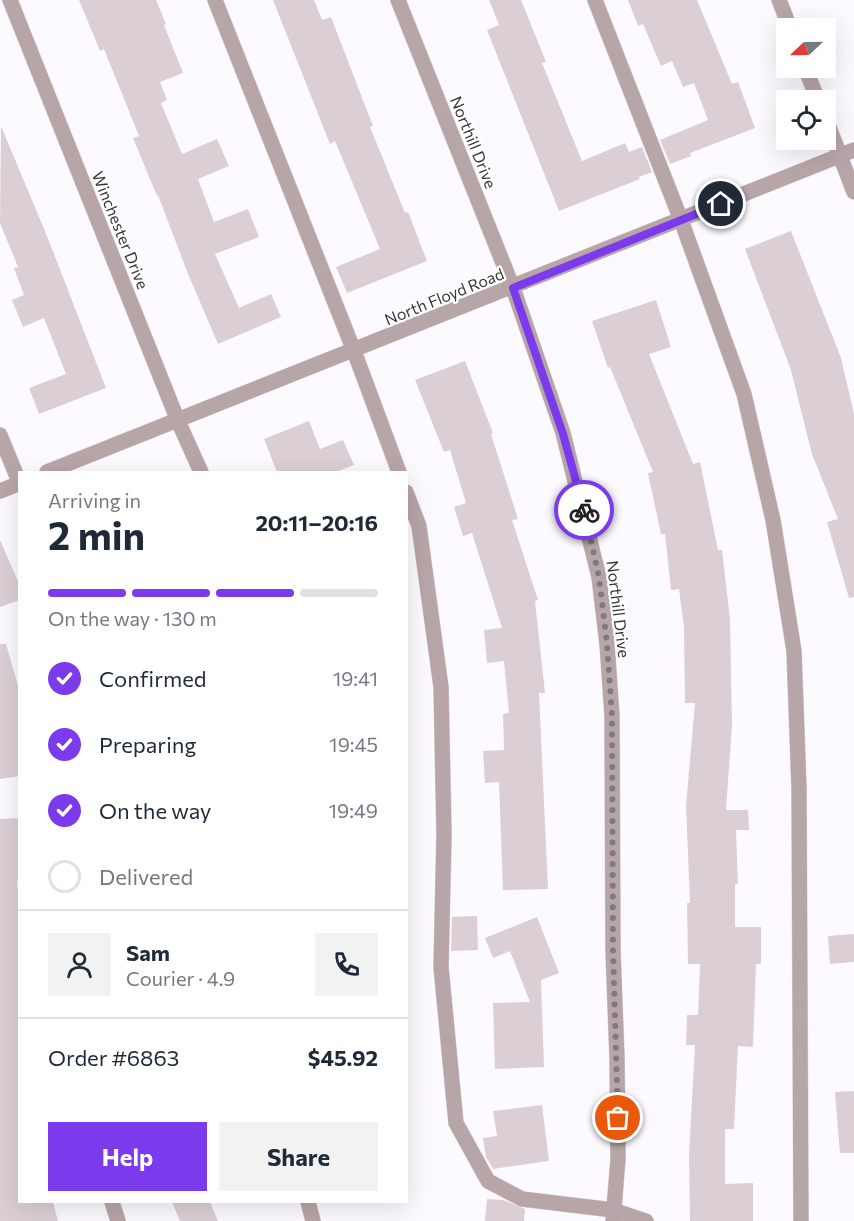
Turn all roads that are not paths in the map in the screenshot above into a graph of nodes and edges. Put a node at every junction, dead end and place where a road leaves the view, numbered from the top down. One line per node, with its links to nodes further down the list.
1 (10, 0): 13 (street, Winchester Drive)
2 (215, 0): 12 (street)
3 (398, 0): 11 (street, Northill Drive)
4 (595, 0): 10 (street)
5 (779, 0): 6 (street)
6 (786, 18)
7 (836, 135): 8 (street)
8 (847, 153): 9 (street); 10 (street, North Floyd Road)
9 (854, 192)
10 (681, 220): 11 (street, North Floyd Road); 28 (street)
11 (513, 288): 12 (street, North Floyd Road); 24 (street, Northill Drive)
12 (354, 351): 13 (street, North Floyd Road); 17 (street)
13 (178, 421): 15 (street, North Floyd Road); 16 (street, Winchester Drive)
14 (0, 435): 18 (street)
15 (50, 471)
16 (201, 471)
17 (399, 471)
18 (18, 481)
19 (18, 484): 20 (street)
20 (0, 491)
21 (408, 497): 24 (street)
22 (112, 1203): 25 (street)
23 (308, 1203): 26 (street)
24 (613, 1215): 27 (street)
25 (118, 1221)
26 (313, 1221)
27 (646, 1221)
28 (801, 1221)

